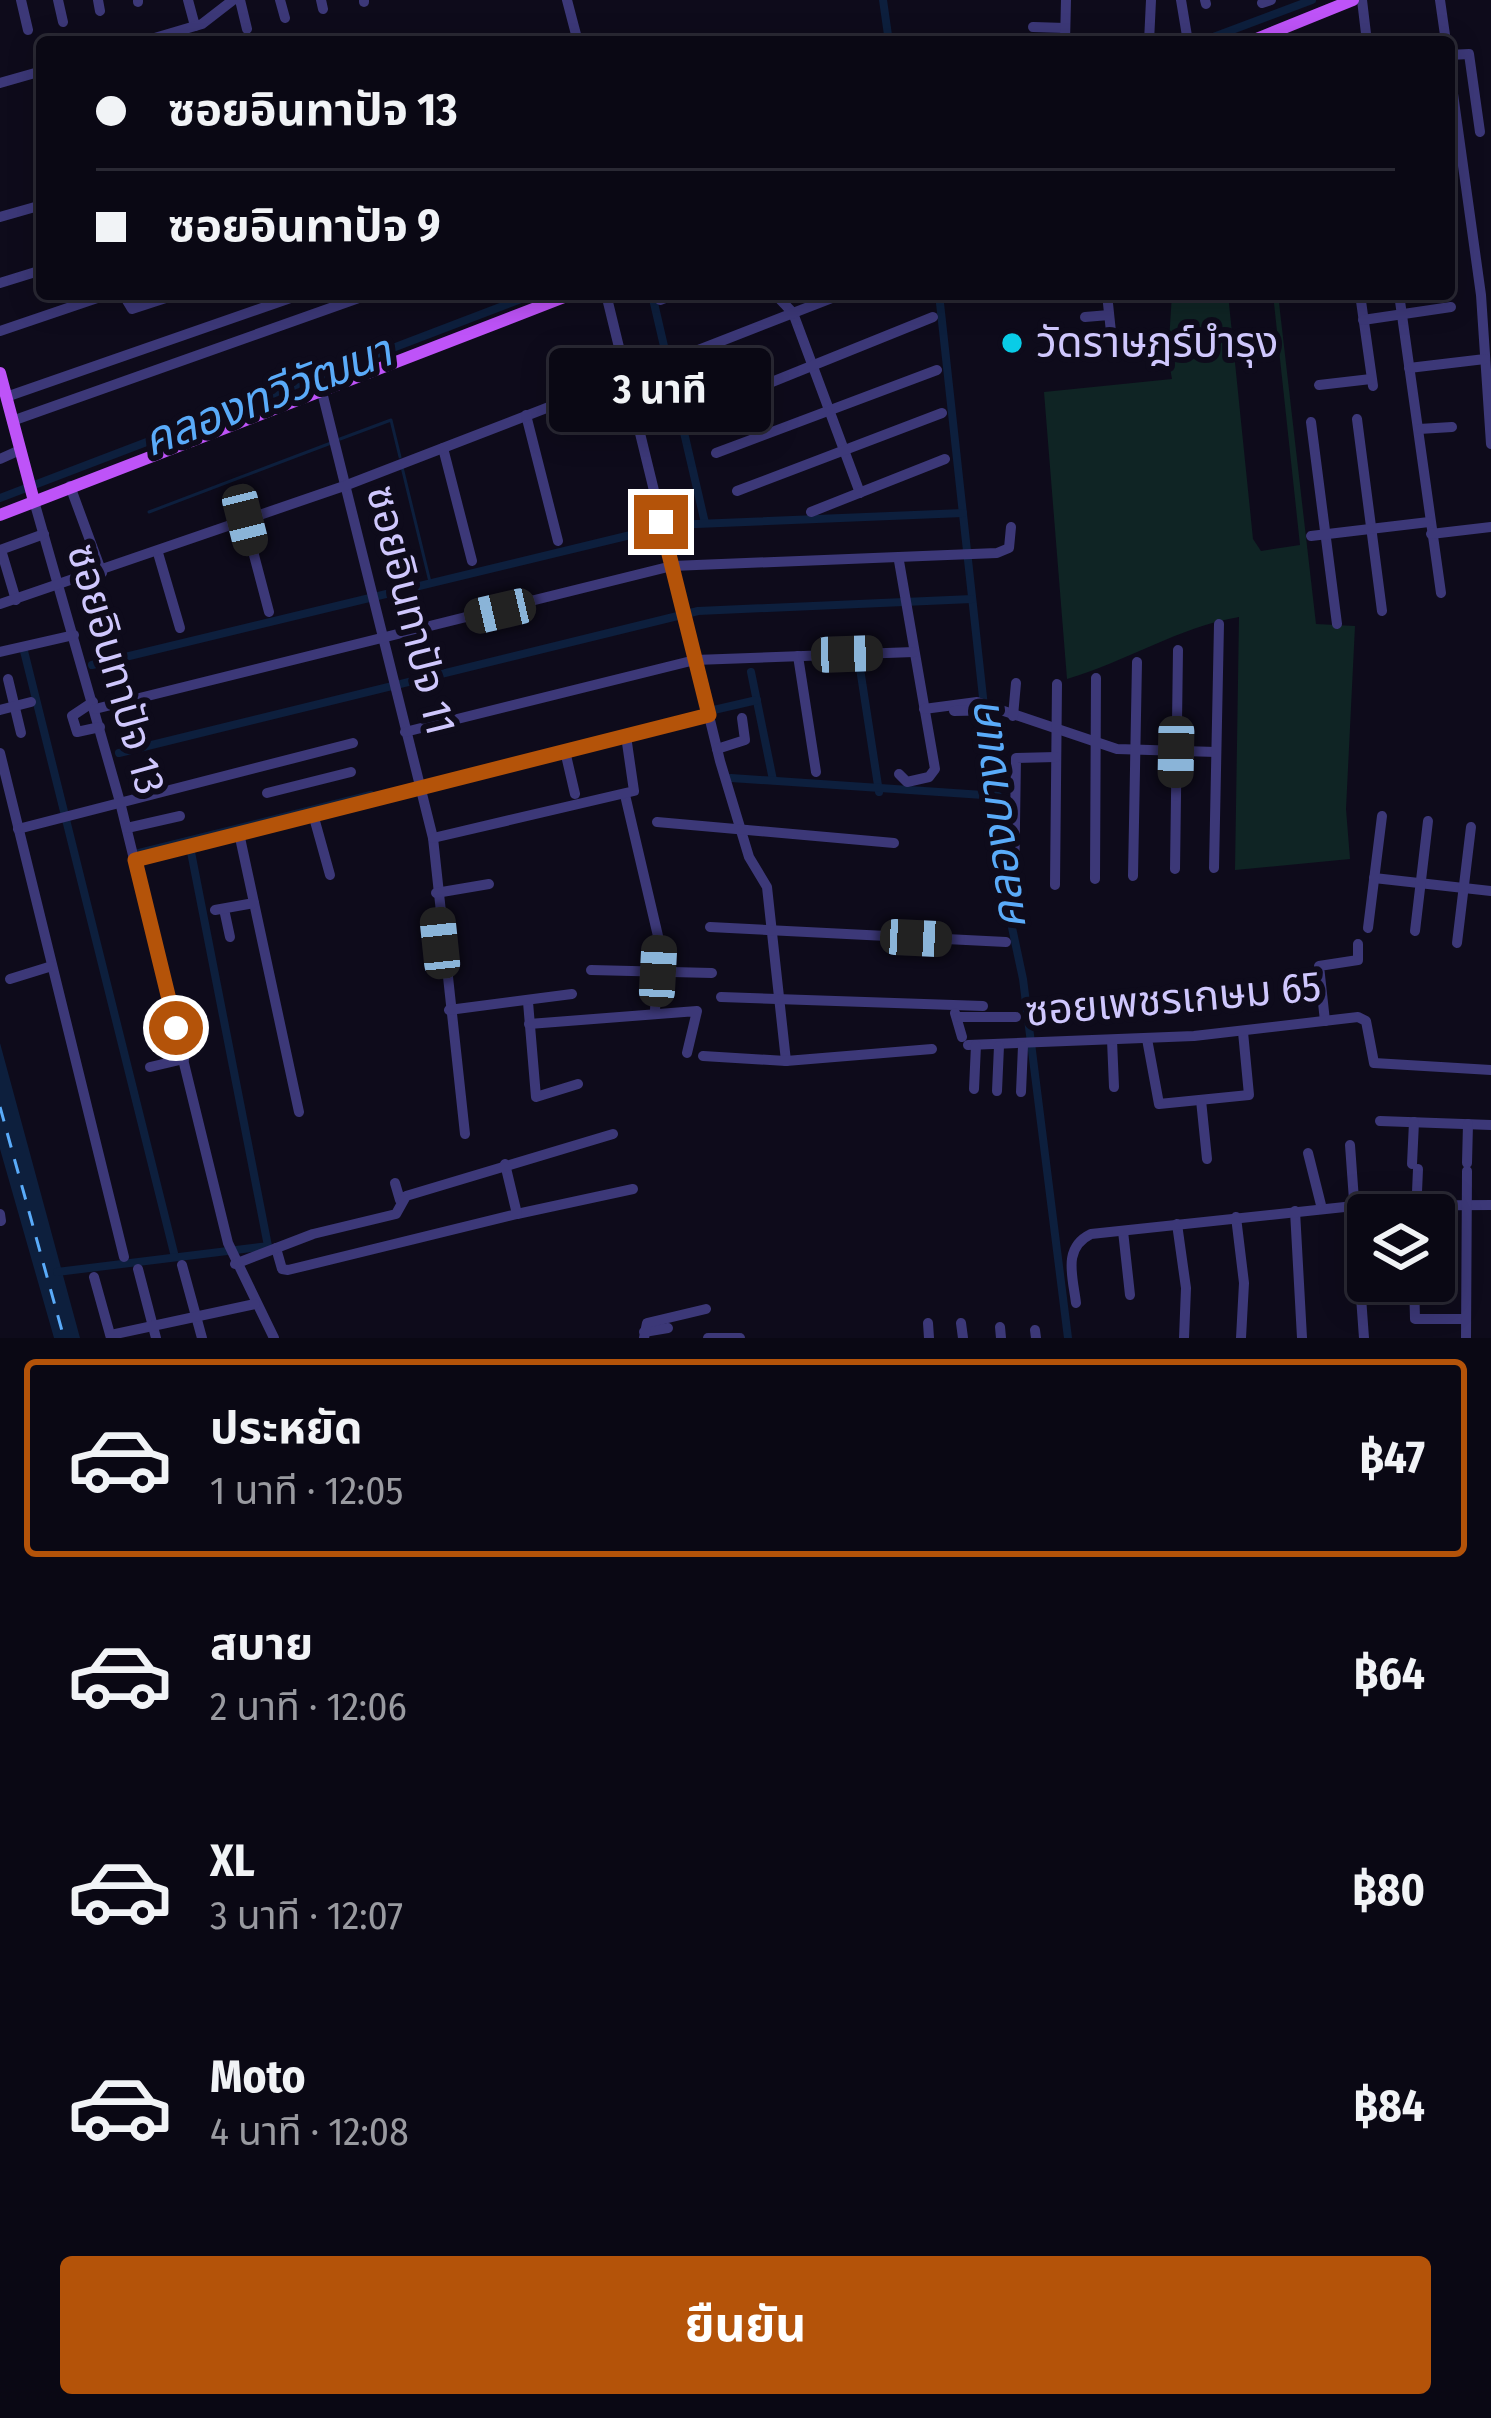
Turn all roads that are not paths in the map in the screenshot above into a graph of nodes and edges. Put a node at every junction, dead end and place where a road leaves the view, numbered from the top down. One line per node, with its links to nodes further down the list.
1 (21, 0): 18 (street)
2 (58, 0): 14 (street)
3 (188, 0): 15 (street)
4 (236, 0): 15 (street); 17 (street)
5 (280, 0): 13 (street)
6 (568, 0): 21 (street)
7 (1066, 0): 19 (street)
8 (1150, 0): 22 (street)
9 (1180, 0): 23 (street)
10 (1358, 0): 12 (main road); 25 (street)
11 (1440, 0): 26 (street)
12 (1330, 4): 24 (main road)
13 (285, 18)
14 (63, 22)
15 (195, 26): 20 (street)
16 (1033, 27): 19 (street)
17 (247, 29)
18 (28, 30)
19 (1065, 35)
20 (161, 36)
21 (577, 36)
22 (1149, 36)
23 (1186, 36)
24 (1262, 36)
25 (1366, 36)
26 (1445, 36)
27 (1455, 54): 31 (street)
28 (36, 72): 29 (street)
29 (0, 83)
30 (1455, 106): 58 (street)
31 (1485, 131): 32 (street)
32 (1465, 135)
33 (36, 207): 34 (street)
34 (0, 218)
35 (36, 272): 36 (street)
36 (0, 283)
37 (91, 300): 56 (street)
38 (127, 300): 39 (street)
39 (160, 300)
40 (285, 300): 68 (street)
41 (353, 300): 73 (street)
42 (556, 300): 67 (main road)
43 (607, 300): 65 (street)
44 (783, 300): 50 (street)
45 (827, 300): 50 (street)
46 (1108, 300): 52 (street)
47 (1361, 300): 55 (street)
48 (1400, 300): 51 (street)
49 (1451, 307): 51 (street)
50 (793, 314): 59 (street); 61 (street)
51 (1401, 314): 55 (street); 62 (street)
52 (1109, 315): 54 (street); 57 (street)
53 (933, 317): 61 (street)
54 (1085, 317)
55 (1364, 320): 66 (street)
56 (0, 331)
57 (1112, 332)
58 (1488, 334): 60 (street)
59 (683, 356)
60 (1486, 359): 62 (street); 78 (street)
61 (812, 367): 69 (street); 70 (street)
62 (1409, 368): 77 (street)
63 (937, 370): 70 (street)
64 (0, 373): 68 (main road)
65 (624, 378): 72 (street); 105 (street)
66 (1319, 385)
67 (321, 388): 85 (main road); 86 (street, ซอยอินทาปัจ 11)
68 (6, 397): 73 (main road)
69 (705, 409)
70 (830, 412): 81 (street); 82 (street)
71 (942, 413): 81 (street)
72 (526, 416): 79 (street); 100 (street)
73 (8, 419): 80 (main road)
74 (1357, 419): 95 (street)
75 (1312, 422): 97 (street)
76 (1452, 427): 77 (street)
77 (1418, 429): 96 (street)
78 (1491, 444)
79 (443, 448): 86 (street); 103 (street)
80 (20, 450): 83 (street); 89 (main road)
81 (845, 452): 87 (street); 88 (street)
82 (716, 453)
83 (0, 459)
84 (945, 459): 88 (street)
85 (70, 485): 89 (main road); 106 (street)
86 (346, 485): 92 (street); 117 (street, ซอยอินทาปัจ 11)
87 (737, 491)
88 (860, 493): 90 (street)
89 (33, 496): 91 (main road); 98 (street, ซอยอินทาปัจ 13)
90 (811, 512)
91 (0, 515)
92 (245, 520): 102 (street); 112 (street)
93 (1011, 527): 104 (street)
94 (1491, 527): 96 (street)
95 (1373, 528): 96 (street); 97 (street); 111 (street)
96 (1430, 528): 108 (street)
97 (1329, 533): 99 (street); 114 (street)
98 (44, 534): 101 (street); 107 (street, ซอยอินทาปัจ 13)
99 (1311, 536)
100 (558, 541)
101 (1, 550): 109 (street)
102 (158, 553): 106 (street); 115 (street)
103 (472, 561)
104 (899, 561): 105 (street); 120 (street)
105 (672, 566): 117 (street); 122 (street)
106 (102, 573): 107 (street)
107 (60, 587): 109 (street); 116 (street, ซอยอินทาปัจ 13)
108 (1441, 592)
109 (16, 600): 110 (street)
110 (0, 604)
111 (1382, 611)
112 (268, 612)
113 (1219, 624): 147 (street)
114 (1337, 624)
115 (180, 628)
116 (74, 635): 119 (street); 130 (street, ซอยอินทาปัจ 13)
117 (383, 638): 130 (street); 137 (street, ซอยอินทาปัจ 11)
118 (1178, 650): 146 (street)
119 (0, 652)
120 (914, 652): 121 (street); 133 (street)
121 (798, 656): 122 (street); 152 (street)
122 (695, 660): 132 (street); 137 (street)
123 (1137, 662): 145 (street)
124 (1096, 678): 142 (street)
125 (8, 679): 129 (street)
126 (1016, 682): 134 (street)
127 (1057, 684): 138 (street)
128 (32, 702): 129 (street)
129 (14, 706): 131 (street); 139 (street)
130 (94, 706): 136 (street, ซอยอินทาปัจ 13); 136 (street)
131 (0, 710)
132 (708, 710): 140 (street); 143 (street)
133 (925, 712): 134 (street); 153 (street)
134 (1013, 716): 138 (street)
135 (742, 718): 143 (street)
136 (100, 727): 159 (street, ซอยอินทาปัจ 13)
137 (405, 732): 154 (street, ซอยอินทาปัจ 11)
138 (1056, 732): 142 (street); 150 (street)
139 (21, 734)
140 (626, 736): 144 (street); 158 (street)
141 (353, 743): 149 (street)
142 (1096, 745): 145 (street); 178 (street)
143 (717, 749): 168 (street)
144 (565, 751): 154 (street); 157 (street)
145 (1137, 751): 146 (street); 176 (street)
146 (1176, 752): 147 (street); 174 (street)
147 (1216, 752): 173 (street)
148 (0, 753): 167 (street)
149 (304, 755): 155 (street); 159 (street)
150 (1056, 757): 181 (street); 183 (street)
151 (351, 772): 155 (street)
152 (816, 772)
153 (899, 774)
154 (418, 781): 160 (street); 170 (street, ซอยอินทาปัจ 11)
155 (310, 782): 156 (street)
156 (267, 794)
157 (575, 794)
158 (625, 794): 170 (street); 197 (street)
159 (120, 802): 166 (street, ซอยอินทาปัจ 13); 167 (street)
160 (313, 814): 169 (street); 175 (street)
161 (1382, 815): 177 (street)
162 (180, 816): 166 (street)
163 (1427, 821): 179 (street)
164 (657, 822): 168 (street)
165 (1471, 827): 182 (street)
166 (127, 828): 172 (street, ซอยอินทาปัจ 13)
167 (18, 829): 195 (street)
168 (740, 830): 171 (street); 189 (street)
169 (239, 833): 172 (street); 186 (street)
170 (433, 838): 185 (street, ซอยอินทาปัจ 11)
171 (894, 844)
172 (135, 860): 221 (street, ซอยอินทาปัจ 13)
173 (1214, 868)
174 (1174, 869)
175 (330, 875)
176 (1133, 876)
177 (1374, 878): 179 (street); 188 (street)
178 (1095, 879)
179 (1419, 882): 182 (street); 190 (street)
180 (489, 884): 185 (street)
181 (1055, 885)
182 (1464, 887): 184 (street); 193 (street)
183 (1014, 890)
184 (1491, 891)
185 (436, 893): 206 (street, ซอยอินทาปัจ 11)
186 (254, 903): 191 (street); 231 (street)
187 (710, 927): 189 (street)
188 (1368, 928)
189 (771, 929): 192 (street); 202 (street)
190 (1415, 931)
191 (230, 937)
192 (1006, 942)
193 (1457, 943)
194 (1358, 944): 210 (street)
195 (52, 966): 199 (street); 258 (street)
196 (591, 970): 197 (street)
197 (658, 971): 198 (street); 207 (street)
198 (712, 973)
199 (10, 979)
200 (572, 994): 203 (street)
201 (721, 997): 202 (street)
202 (779, 997): 204 (street); 222 (street)
203 (528, 1002): 206 (street); 211 (street)
204 (951, 1004): 205 (street); 208 (street)
205 (983, 1006)
206 (449, 1010): 236 (street, ซอยอินทาปัจ 11)
207 (655, 1011): 211 (street); 219 (street)
208 (958, 1017): 209 (street); 215 (street)
209 (1016, 1017)
210 (1324, 1021): 212 (street, ซอยเพชรเกษม 65); 224 (street, ซอยเพชรเกษม 65)
211 (530, 1024): 225 (street)
212 (1244, 1032): 213 (street, ซอยเพชรเกษม 65); 230 (street)
213 (1148, 1039): 214 (street, ซอยเพชรเกษม 65); 230 (street)
214 (1112, 1040): 216 (street, ซอยเพชรเกษม 65); 226 (street)
215 (968, 1042): 217 (street, ซอยเพชรเกษม 65); 227 (street)
216 (1027, 1045): 217 (street, ซอยเพชรเกษม 65); 229 (street)
217 (999, 1046): 228 (street)
218 (932, 1049): 222 (street)
219 (688, 1053)
220 (704, 1056): 222 (street)
221 (184, 1059): 223 (street); 259 (street, ซอยอินทาปัจ 13)
222 (786, 1061)
223 (150, 1067)
224 (1491, 1070)
225 (578, 1084)
226 (1114, 1087)
227 (974, 1089)
228 (997, 1090)
229 (1021, 1092)
230 (1201, 1100): 240 (street)
231 (299, 1112)
232 (1380, 1121): 233 (street)
233 (1414, 1122): 234 (street); 245 (street)
234 (1468, 1124): 235 (street); 248 (street)
235 (1491, 1124)
236 (465, 1134)
237 (613, 1134): 241 (street)
238 (1350, 1145): 244 (street)
239 (1308, 1153): 251 (street)
240 (1208, 1159)
241 (505, 1164): 246 (street); 253 (street)
242 (395, 1183): 246 (street)
243 (633, 1189): 253 (street)
244 (1353, 1194)
245 (1416, 1194)
246 (400, 1200): 257 (street)
247 (1491, 1204): 248 (street)
248 (1467, 1205): 249 (street); 271 (street)
249 (1455, 1206)
250 (1347, 1207): 251 (street)
251 (1322, 1209): 252 (street)
252 (1295, 1211): 254 (street); 286 (street)
253 (517, 1214): 257 (street)
254 (1236, 1217): 255 (street); 285 (street)
255 (1177, 1223): 256 (street); 284 (street)
256 (1123, 1231): 263 (street); 267 (street)
257 (276, 1248): 259 (street)
258 (124, 1257)
259 (233, 1258): 264 (street, ซอยอินทาปัจ 13)
260 (182, 1265): 269 (street)
261 (137, 1269): 275 (street)
262 (94, 1277): 277 (street)
263 (1130, 1295)
264 (252, 1298): 269 (street); 279 (street, ซอยอินทาปัจ 13)
265 (1361, 1302): 287 (street)
266 (1413, 1302): 270 (street)
267 (1076, 1303)
268 (706, 1309): 276 (street)
269 (196, 1316): 275 (street); 278 (street)
270 (1435, 1319): 271 (street); 288 (street)
271 (1466, 1319): 289 (street)
272 (928, 1323): 282 (street)
273 (961, 1323): 283 (street)
274 (668, 1328): 276 (street)
275 (155, 1332): 277 (street)
276 (644, 1335)
277 (111, 1336)
278 (202, 1338)
279 (274, 1338)
280 (708, 1338): 281 (street)
281 (740, 1338)
282 (929, 1338)
283 (963, 1338)
284 (1184, 1338)
285 (1240, 1338)
286 (1303, 1338)
287 (1364, 1338)
288 (1436, 1338)
289 (1466, 1338)

